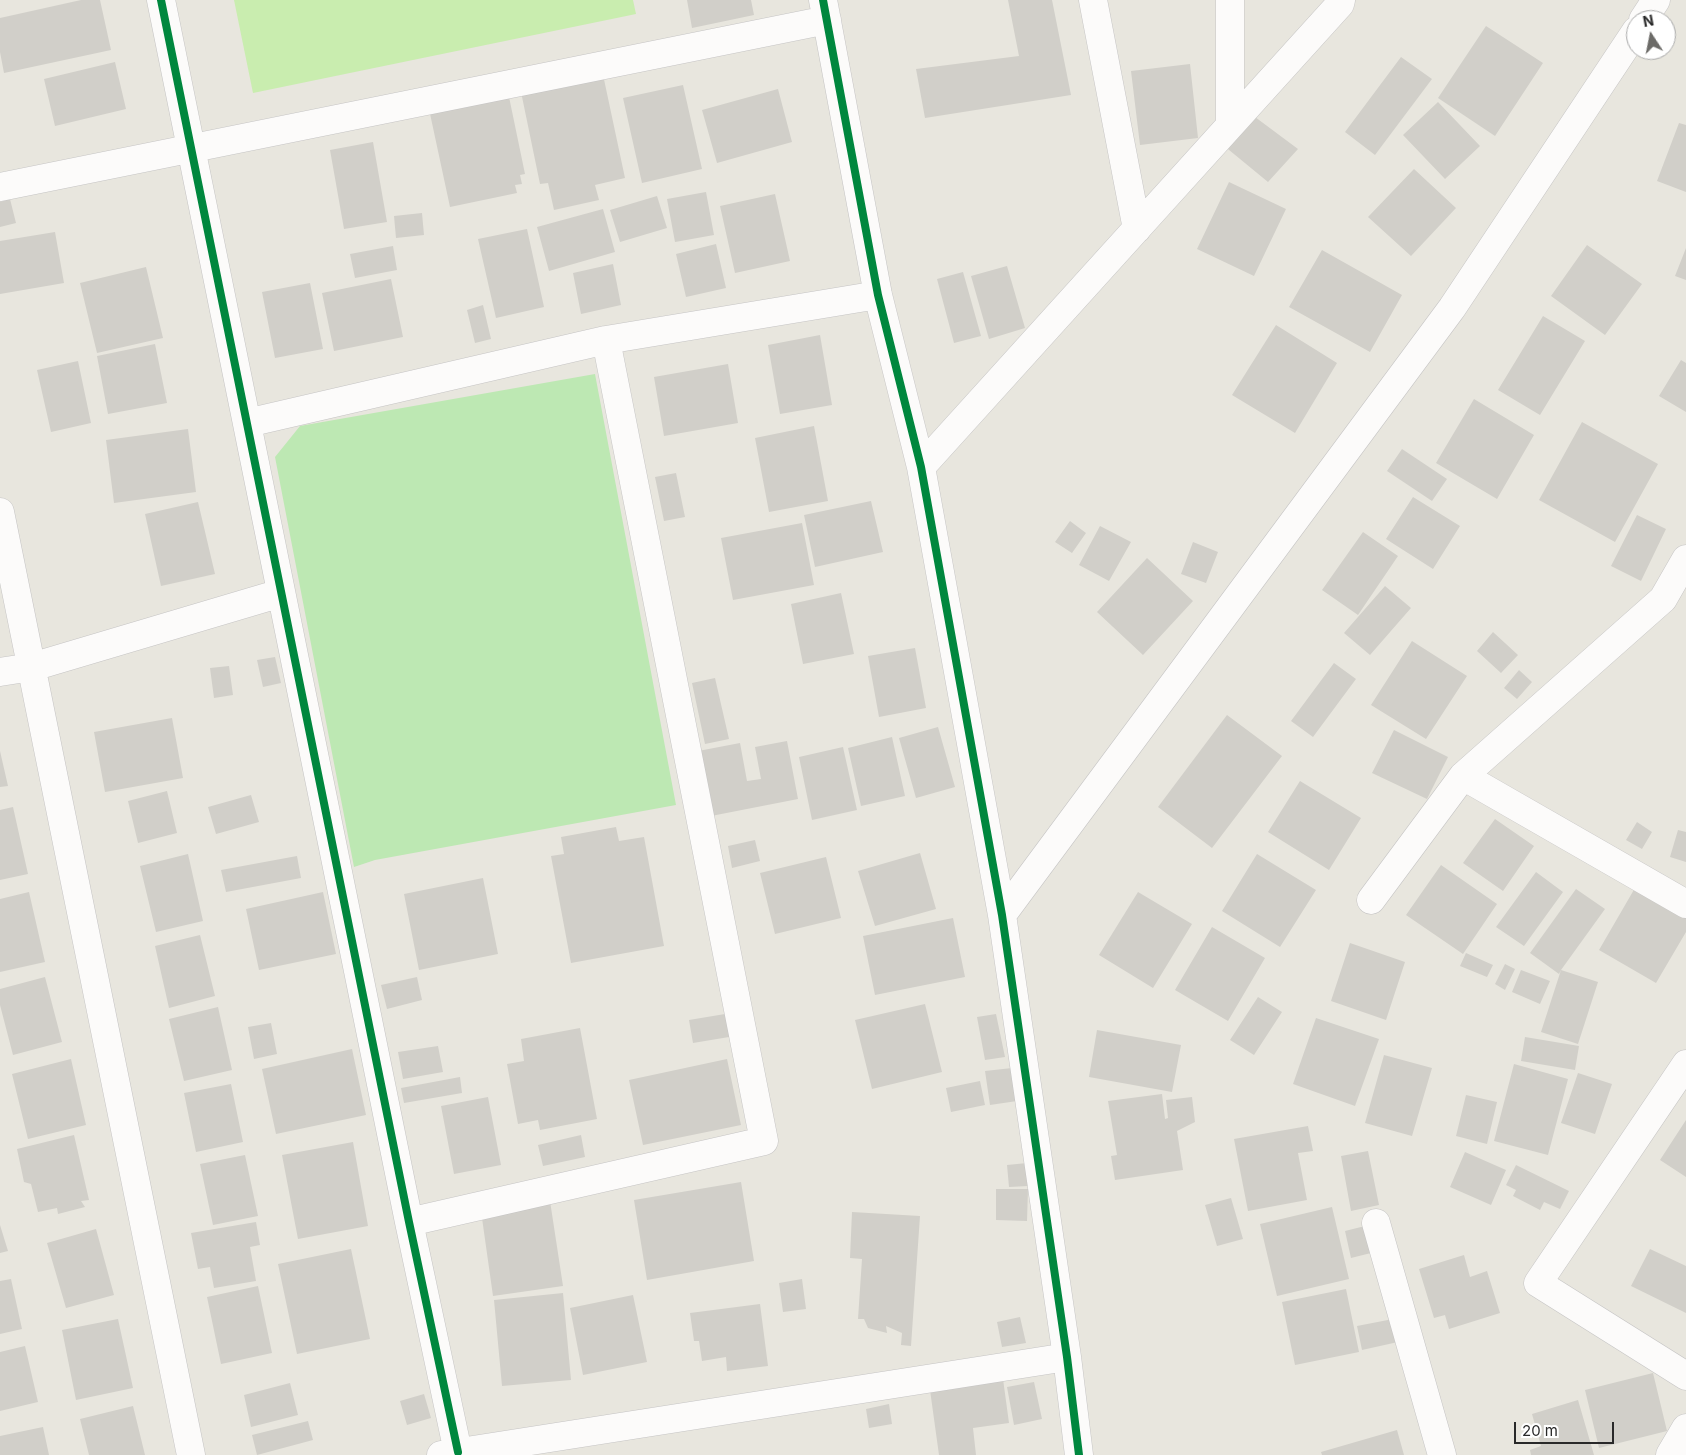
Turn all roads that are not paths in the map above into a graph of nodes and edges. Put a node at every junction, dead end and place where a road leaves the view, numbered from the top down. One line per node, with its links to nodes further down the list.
1 (161, 0): 8 (street)
2 (1094, 0): 10 (street)
3 (1230, 0): 7 (street)
4 (1341, 0): 7 (street)
5 (825, 10): 8 (street); 11 (street)
6 (1626, 46): 23 (street)
7 (1230, 125): 10 (street)
8 (191, 148): 9 (street); 13 (street)
9 (0, 187)
10 (1137, 229): 14 (street)
11 (878, 295): 12 (street); 14 (street)
12 (606, 340): 13 (street); 25 (street)
13 (247, 423): 17 (street)
14 (921, 467): 23 (street)
15 (0, 512): 18 (street)
16 (1686, 559): 20 (street)
17 (281, 593): 18 (street); 25 (street)
18 (32, 667): 19 (street); 31 (street)
19 (0, 672)
20 (1463, 776): 21 (street); 22 (street)
21 (1371, 900)
22 (1686, 904)
23 (1002, 914): 27 (street)
24 (1686, 1064): 28 (street)
25 (409, 1222): 30 (street)
26 (1376, 1224): 33 (street)
27 (1067, 1357): 30 (street); 32 (street)
28 (1686, 1376)
29 (1686, 1428): 34 (street)
30 (449, 1454)
31 (190, 1455)
32 (1079, 1455)
33 (1442, 1455)
34 (1670, 1455)

